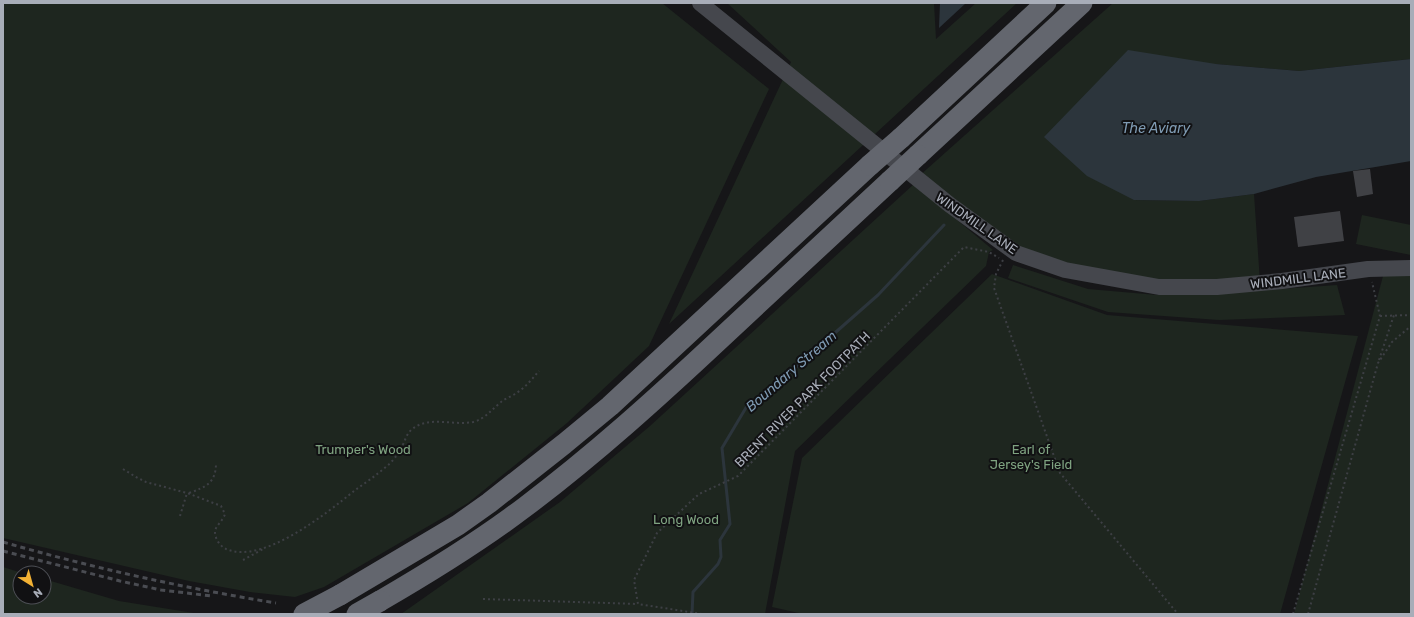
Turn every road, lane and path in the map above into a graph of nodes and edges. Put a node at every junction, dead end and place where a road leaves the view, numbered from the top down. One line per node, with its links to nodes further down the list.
1 (700, 3): 5 (main road, WINDMILL LANE)
2 (1046, 3): 20 (highway, bridge)
3 (1082, 3): 21 (highway, bridge)
4 (1411, 268): 5 (main road, WINDMILL LANE)
5 (1368, 269): 8 (path)
6 (1394, 315): 7 (path); 8 (path); 10 (path)
7 (1411, 315)
8 (1380, 316): 24 (path)
9 (1411, 326): 10 (path)
10 (1378, 363): 25 (path)
11 (540, 371): 16 (path)
12 (216, 463): 14 (path)
13 (123, 469): 14 (path)
14 (188, 493): 15 (path); 16 (path)
15 (180, 516)
16 (270, 545): 17 (path)
17 (243, 560)
18 (483, 599): 19 (path)
19 (638, 604): 22 (path); 23 (path, BRENT RIVER PARK FOOTPATH)
20 (304, 614)
21 (357, 614)
22 (702, 614)
23 (1178, 614)
24 (1293, 614)
25 (1308, 614)

